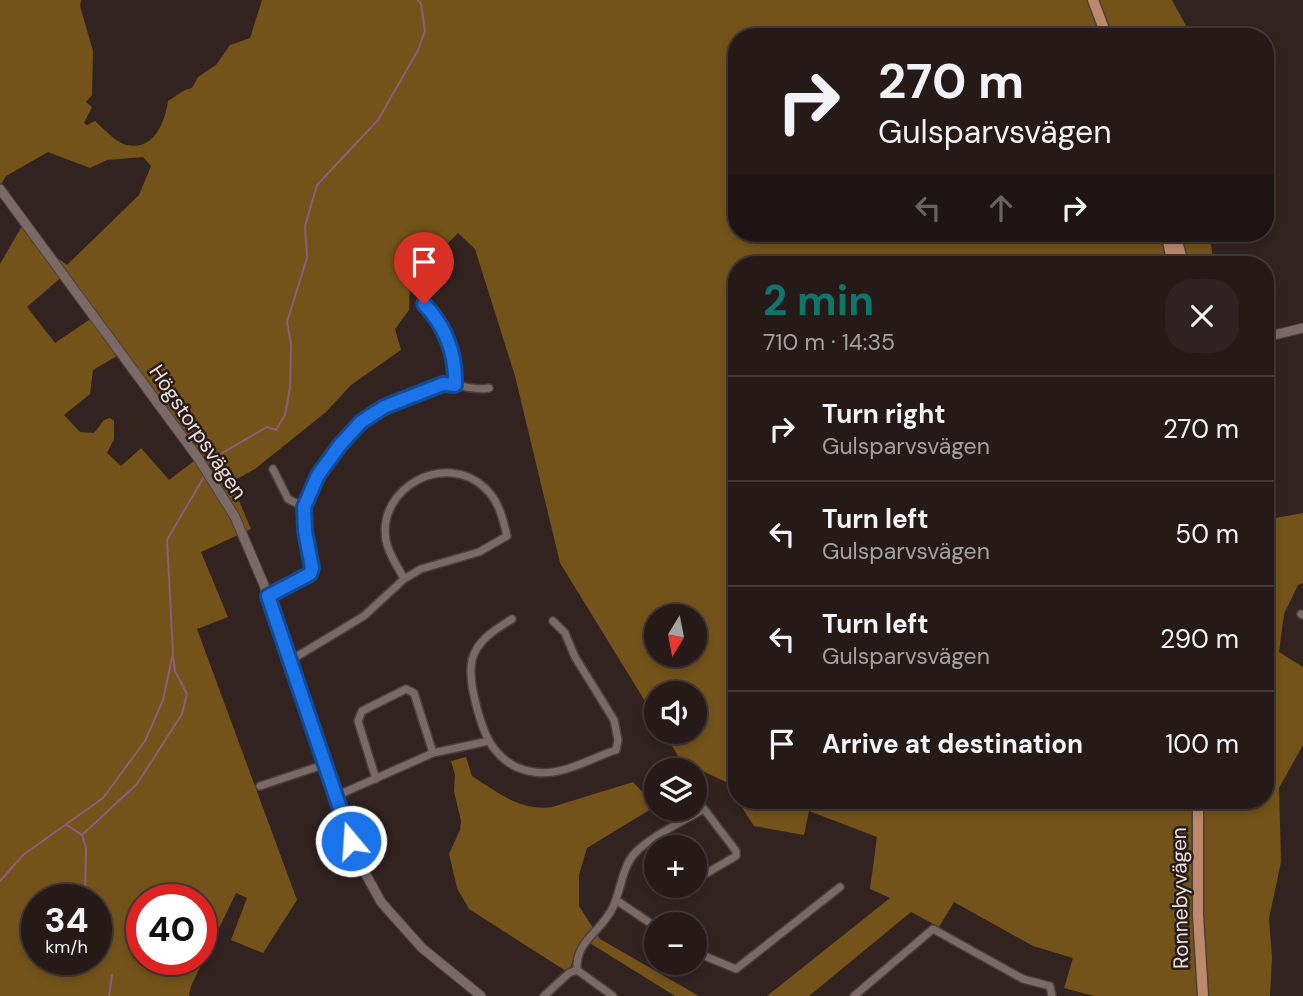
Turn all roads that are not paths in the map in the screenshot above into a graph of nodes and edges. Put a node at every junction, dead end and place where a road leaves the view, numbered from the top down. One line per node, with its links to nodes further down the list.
1 (1093, 0): 2 (main road)
2 (1104, 28)
3 (0, 189): 12 (street, Högstorpsvägen)
4 (424, 304): 7 (street)
5 (1303, 328): 6 (street)
6 (1274, 335)
7 (455, 385): 8 (street); 10 (street)
8 (489, 388)
9 (274, 469): 10 (street)
10 (304, 507): 12 (street)
11 (404, 579): 11 (street); 15 (street)
12 (268, 596): 15 (street, Högstorpsvägen)
13 (512, 619): 16 (street)
14 (553, 621): 16 (street)
15 (291, 660): 18 (street, Högstorpsvägen)
16 (489, 741): 17 (street)
17 (433, 753): 19 (street); 19 (street)
18 (326, 764): 20 (street); 21 (street, Högstorpsvägen)
19 (376, 779): 21 (street)
20 (260, 786)
21 (336, 796): 32 (street, Högstorpsvägen)
22 (1198, 809): 36 (main road, Ronnebyvägen)
23 (707, 813): 25 (street)
24 (685, 821): 27 (street)
25 (707, 873)
26 (840, 887): 29 (street)
27 (616, 900): 28 (street); 30 (street)
28 (644, 919)
29 (707, 957)
30 (577, 970): 33 (street); 34 (street)
31 (1053, 993): 35 (street)
32 (481, 996)
33 (544, 996)
34 (613, 996)
35 (854, 996)
36 (1203, 996)

